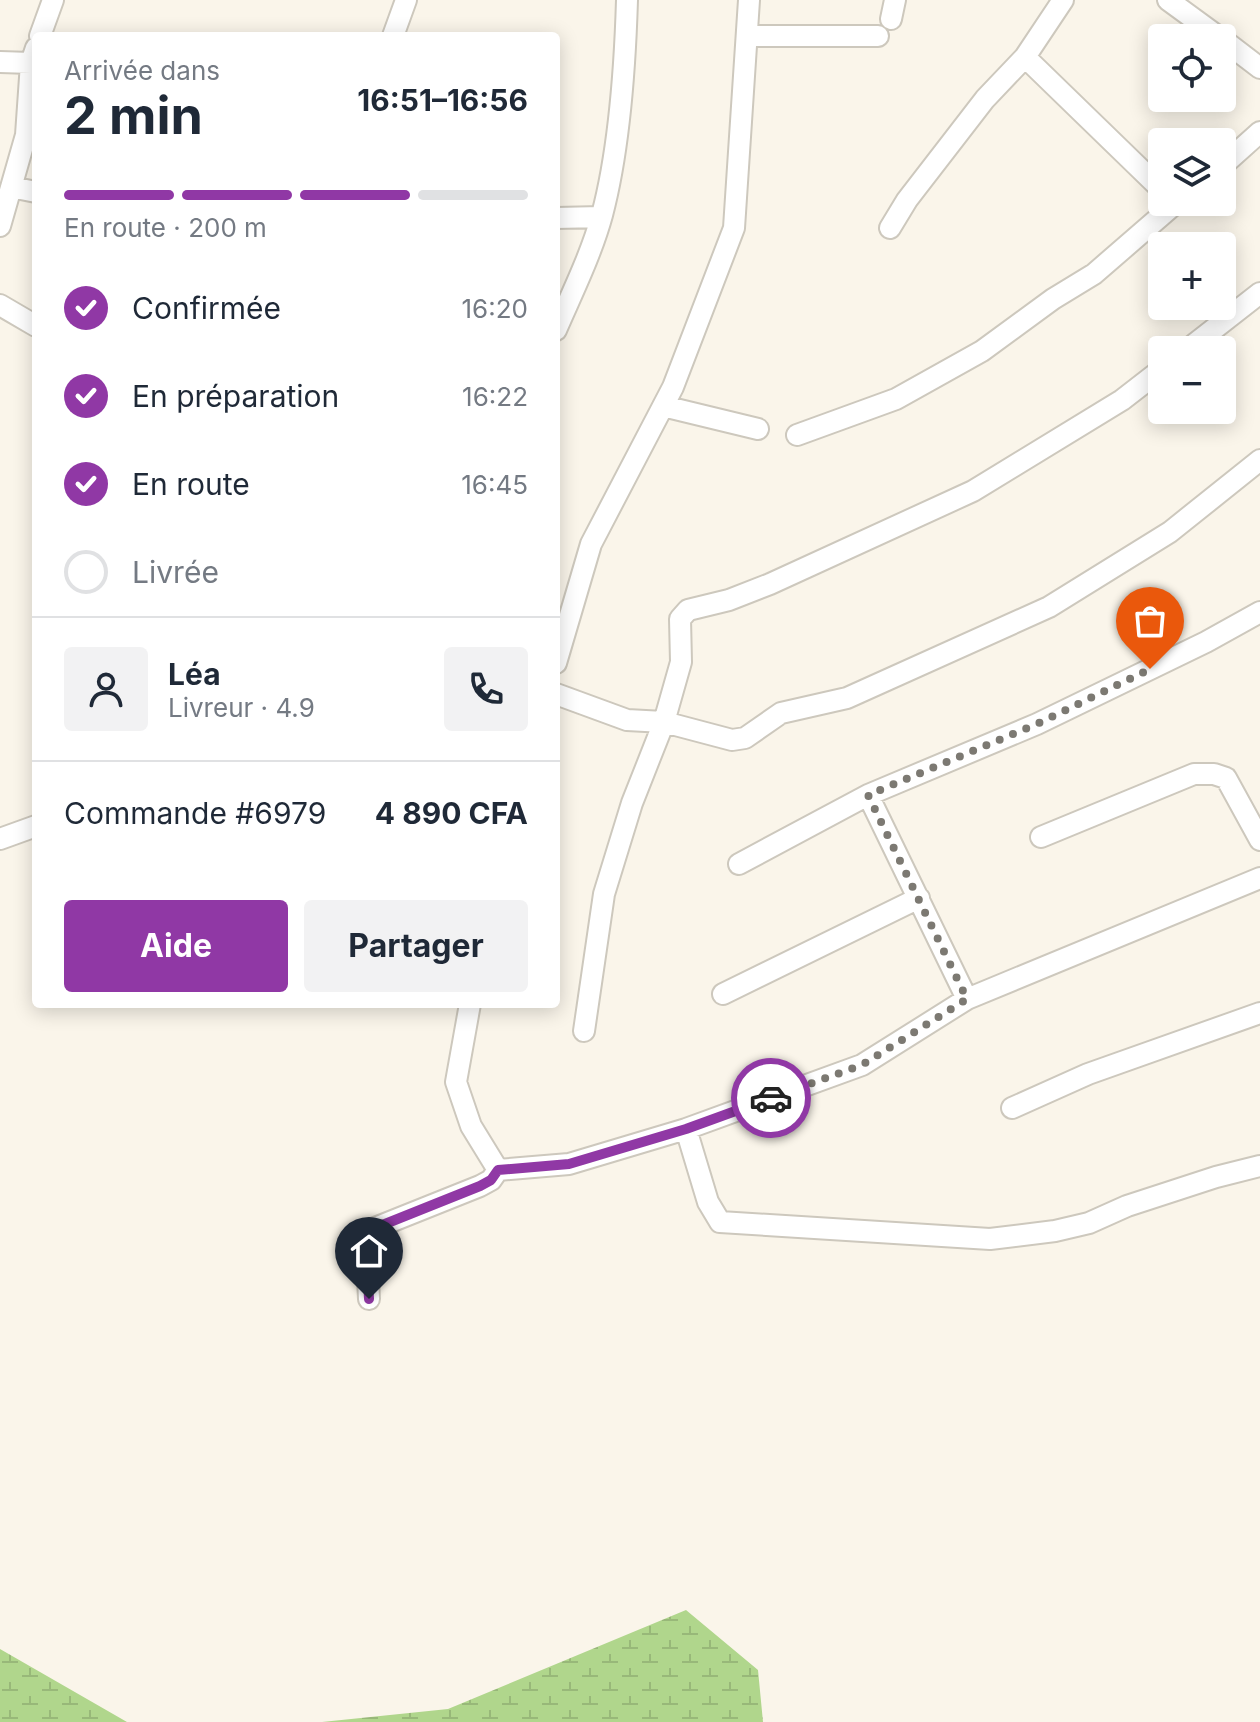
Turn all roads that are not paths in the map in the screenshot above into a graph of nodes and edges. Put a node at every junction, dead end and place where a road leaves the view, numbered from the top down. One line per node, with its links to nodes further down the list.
1 (53, 0): 8 (street)
2 (406, 0): 9 (street)
3 (627, 0): 24 (street)
4 (749, 0): 10 (street)
5 (1063, 0): 14 (street)
6 (1168, 0): 7 (street)
7 (1201, 24)
8 (41, 32)
9 (394, 32)
10 (747, 36): 11 (street); 34 (street)
11 (878, 36)
12 (1236, 50): 17 (street)
13 (32, 56): 15 (street)
14 (1025, 57): 20 (street); 27 (street)
15 (0, 62)
16 (32, 67): 21 (street)
17 (1260, 68)
18 (1260, 132): 19 (street)
19 (1236, 153)
20 (1148, 176)
21 (11, 187): 22 (street); 26 (street)
22 (32, 191)
23 (1154, 216): 36 (street)
24 (601, 217): 25 (street); 30 (street)
25 (560, 218)
26 (0, 226)
27 (890, 228)
28 (1260, 293): 32 (street)
29 (0, 305): 31 (street)
30 (560, 320)
31 (32, 324)
32 (1205, 336)
33 (1148, 380): 41 (street)
34 (663, 406): 35 (street); 39 (street)
35 (758, 429)
36 (797, 435)
37 (1260, 460): 41 (street)
38 (1260, 612): 42 (street)
39 (560, 649)
40 (560, 695): 41 (street)
41 (664, 722): 54 (street)
42 (868, 795): 47 (street); 49 (street)
43 (32, 827): 45 (street)
44 (1041, 837): 46 (street)
45 (0, 839)
46 (1260, 840)
47 (739, 864)
48 (1260, 878): 51 (street)
49 (919, 898): 50 (street); 51 (street)
50 (723, 994)
51 (967, 999): 56 (street)
52 (469, 1008): 58 (street)
53 (1260, 1013): 55 (street)
54 (584, 1031)
55 (1012, 1108)
56 (686, 1129): 57 (street); 58 (street)
57 (1260, 1166)
58 (498, 1170): 59 (street)
59 (369, 1299)

